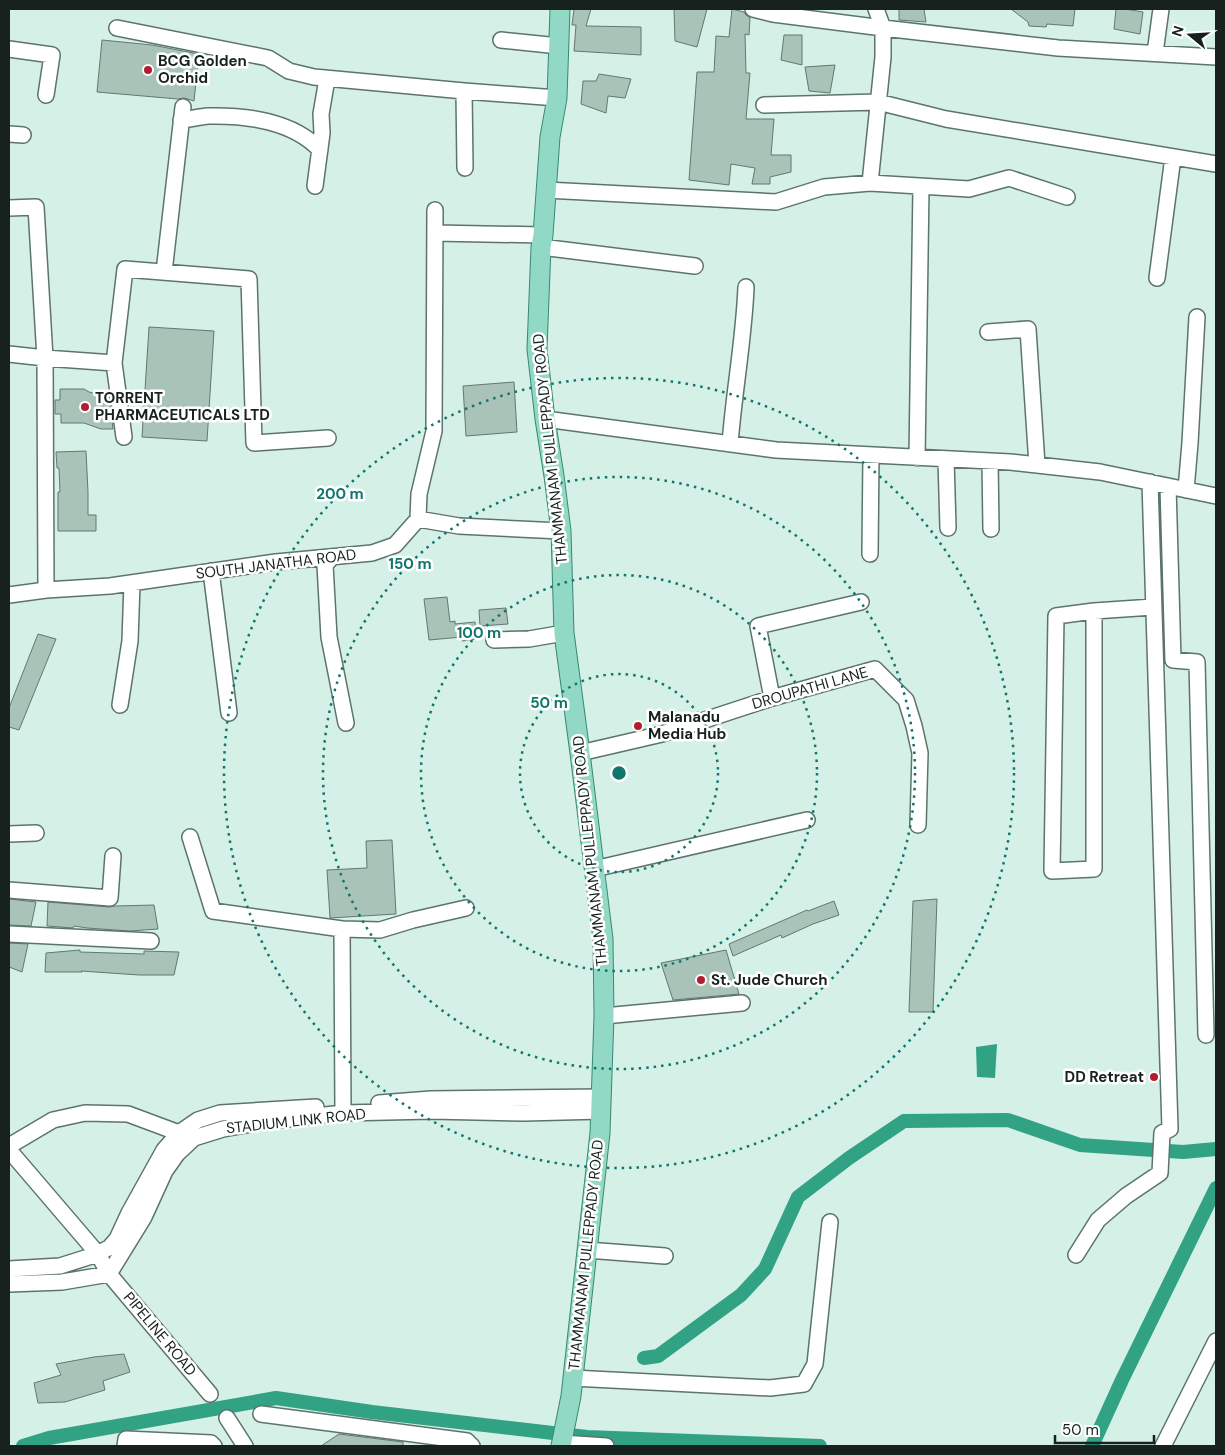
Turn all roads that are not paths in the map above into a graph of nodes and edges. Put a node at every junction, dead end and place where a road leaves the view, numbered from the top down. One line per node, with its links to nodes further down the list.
1 (560, 9): 8 (main road, THAMMANAM PULLEPPADY ROAD)
2 (753, 9): 6 (street)
3 (876, 9): 6 (street)
4 (1161, 9): 10 (street)
5 (118, 28): 12 (street)
6 (883, 28): 10 (street); 16 (street)
7 (501, 40): 8 (street)
8 (559, 46): 15 (main road, THAMMANAM PULLEPPADY ROAD)
9 (9, 49): 14 (street)
10 (1154, 53): 11 (street)
11 (1216, 57)
12 (326, 79): 13 (street); 18 (street)
13 (464, 92): 15 (street); 21 (street)
14 (46, 94)
15 (557, 98): 25 (main road, THAMMANAM PULLEPPADY ROAD)
16 (878, 102): 17 (street); 19 (street); 22 (street)
17 (764, 105)
18 (320, 150): 23 (street); 32 (street)
19 (1173, 156): 20 (street); 33 (street)
20 (1216, 164)
21 (465, 168)
22 (870, 183): 24 (street); 25 (street)
23 (315, 186)
24 (921, 187): 26 (street); 45 (street)
25 (546, 190): 30 (main road, THAMMANAM PULLEPPADY ROAD)
26 (1067, 197)
27 (9, 208): 38 (street)
28 (435, 210): 29 (street)
29 (435, 233): 30 (street); 53 (street)
30 (542, 241): 31 (street); 40 (main road, THAMMANAM PULLEPPADY ROAD)
31 (695, 266)
32 (164, 272): 39 (street); 42 (street)
33 (1157, 278)
34 (746, 287): 43 (street)
35 (1197, 317): 51 (street)
36 (988, 332): 48 (street)
37 (9, 354): 38 (street)
38 (45, 358): 39 (street); 61 (street)
39 (114, 363): 41 (street)
40 (545, 419): 43 (street); 56 (main road, THAMMANAM PULLEPPADY ROAD)
41 (124, 437)
42 (328, 438)
43 (730, 444): 44 (street)
44 (871, 455): 45 (street); 57 (street)
45 (917, 458): 46 (street)
46 (946, 459): 47 (street); 54 (street)
47 (990, 461): 48 (street); 55 (street)
48 (1038, 465): 49 (street)
49 (1150, 482): 50 (street); 64 (street)
50 (1168, 486): 51 (street); 87 (street)
51 (1186, 490): 52 (street)
52 (1216, 496)
53 (418, 519): 56 (street); 58 (street, SOUTH JANATHA ROAD)
54 (948, 528)
55 (991, 529)
56 (561, 531): 66 (main road, THAMMANAM PULLEPPADY ROAD)
57 (870, 554)
58 (332, 557): 59 (street, SOUTH JANATHA ROAD); 71 (street)
59 (210, 571): 60 (street, SOUTH JANATHA ROAD); 70 (street)
60 (132, 583): 61 (street, SOUTH JANATHA ROAD); 69 (street)
61 (46, 590): 62 (street, SOUTH JANATHA ROAD)
62 (9, 594)
63 (861, 602): 68 (street)
64 (1153, 607): 65 (street); 95 (street)
65 (1094, 611): 65 (street)
66 (564, 633): 67 (street); 72 (main road, THAMMANAM PULLEPPADY ROAD)
67 (494, 640)
68 (772, 698): 72 (street, DROUPATHI LANE); 74 (street, DROUPATHI LANE)
69 (120, 705)
70 (229, 713)
71 (346, 723)
72 (580, 753): 79 (main road, THAMMANAM PULLEPPADY ROAD)
73 (807, 820): 79 (street)
74 (918, 825)
75 (36, 833): 76 (street)
76 (9, 834)
77 (190, 837): 82 (street)
78 (113, 856): 80 (street)
79 (594, 869): 86 (main road, THAMMANAM PULLEPPADY ROAD)
80 (9, 890)
81 (466, 908): 82 (street)
82 (342, 929): 89 (street)
83 (9, 934): 84 (street)
84 (151, 941)
85 (742, 1003): 86 (street)
86 (604, 1016): 88 (main road, THAMMANAM PULLEPPADY ROAD)
87 (1206, 1035)
88 (602, 1104): 89 (street, STADIUM LINK ROAD); 93 (main road, THAMMANAM PULLEPPADY ROAD)
89 (343, 1109): 90 (street, STADIUM LINK ROAD); 98 (street, STADIUM LINK ROAD)
90 (179, 1133): 91 (street); 94 (street, STADIUM LINK ROAD)
91 (9, 1146): 94 (street)
92 (830, 1222): 101 (street)
93 (587, 1250): 96 (street); 101 (main road, THAMMANAM PULLEPPADY ROAD)
94 (98, 1254): 97 (street, STADIUM LINK ROAD); 98 (street, PIPELINE ROAD)
95 (1076, 1255)
96 (665, 1256)
97 (9, 1269)
98 (109, 1274): 99 (street); 102 (street, PIPELINE ROAD)
99 (9, 1284)
100 (1216, 1340): 111 (street)
101 (571, 1387): 106 (main road, THAMMANAM PULLEPPADY ROAD)
102 (210, 1394)
103 (262, 1414): 109 (street)
104 (227, 1418): 108 (street)
105 (120, 1443): 107 (street)
106 (559, 1445): 110 (street)
107 (214, 1446)
108 (244, 1446)
109 (472, 1446)
110 (606, 1446)
111 (1163, 1446)

